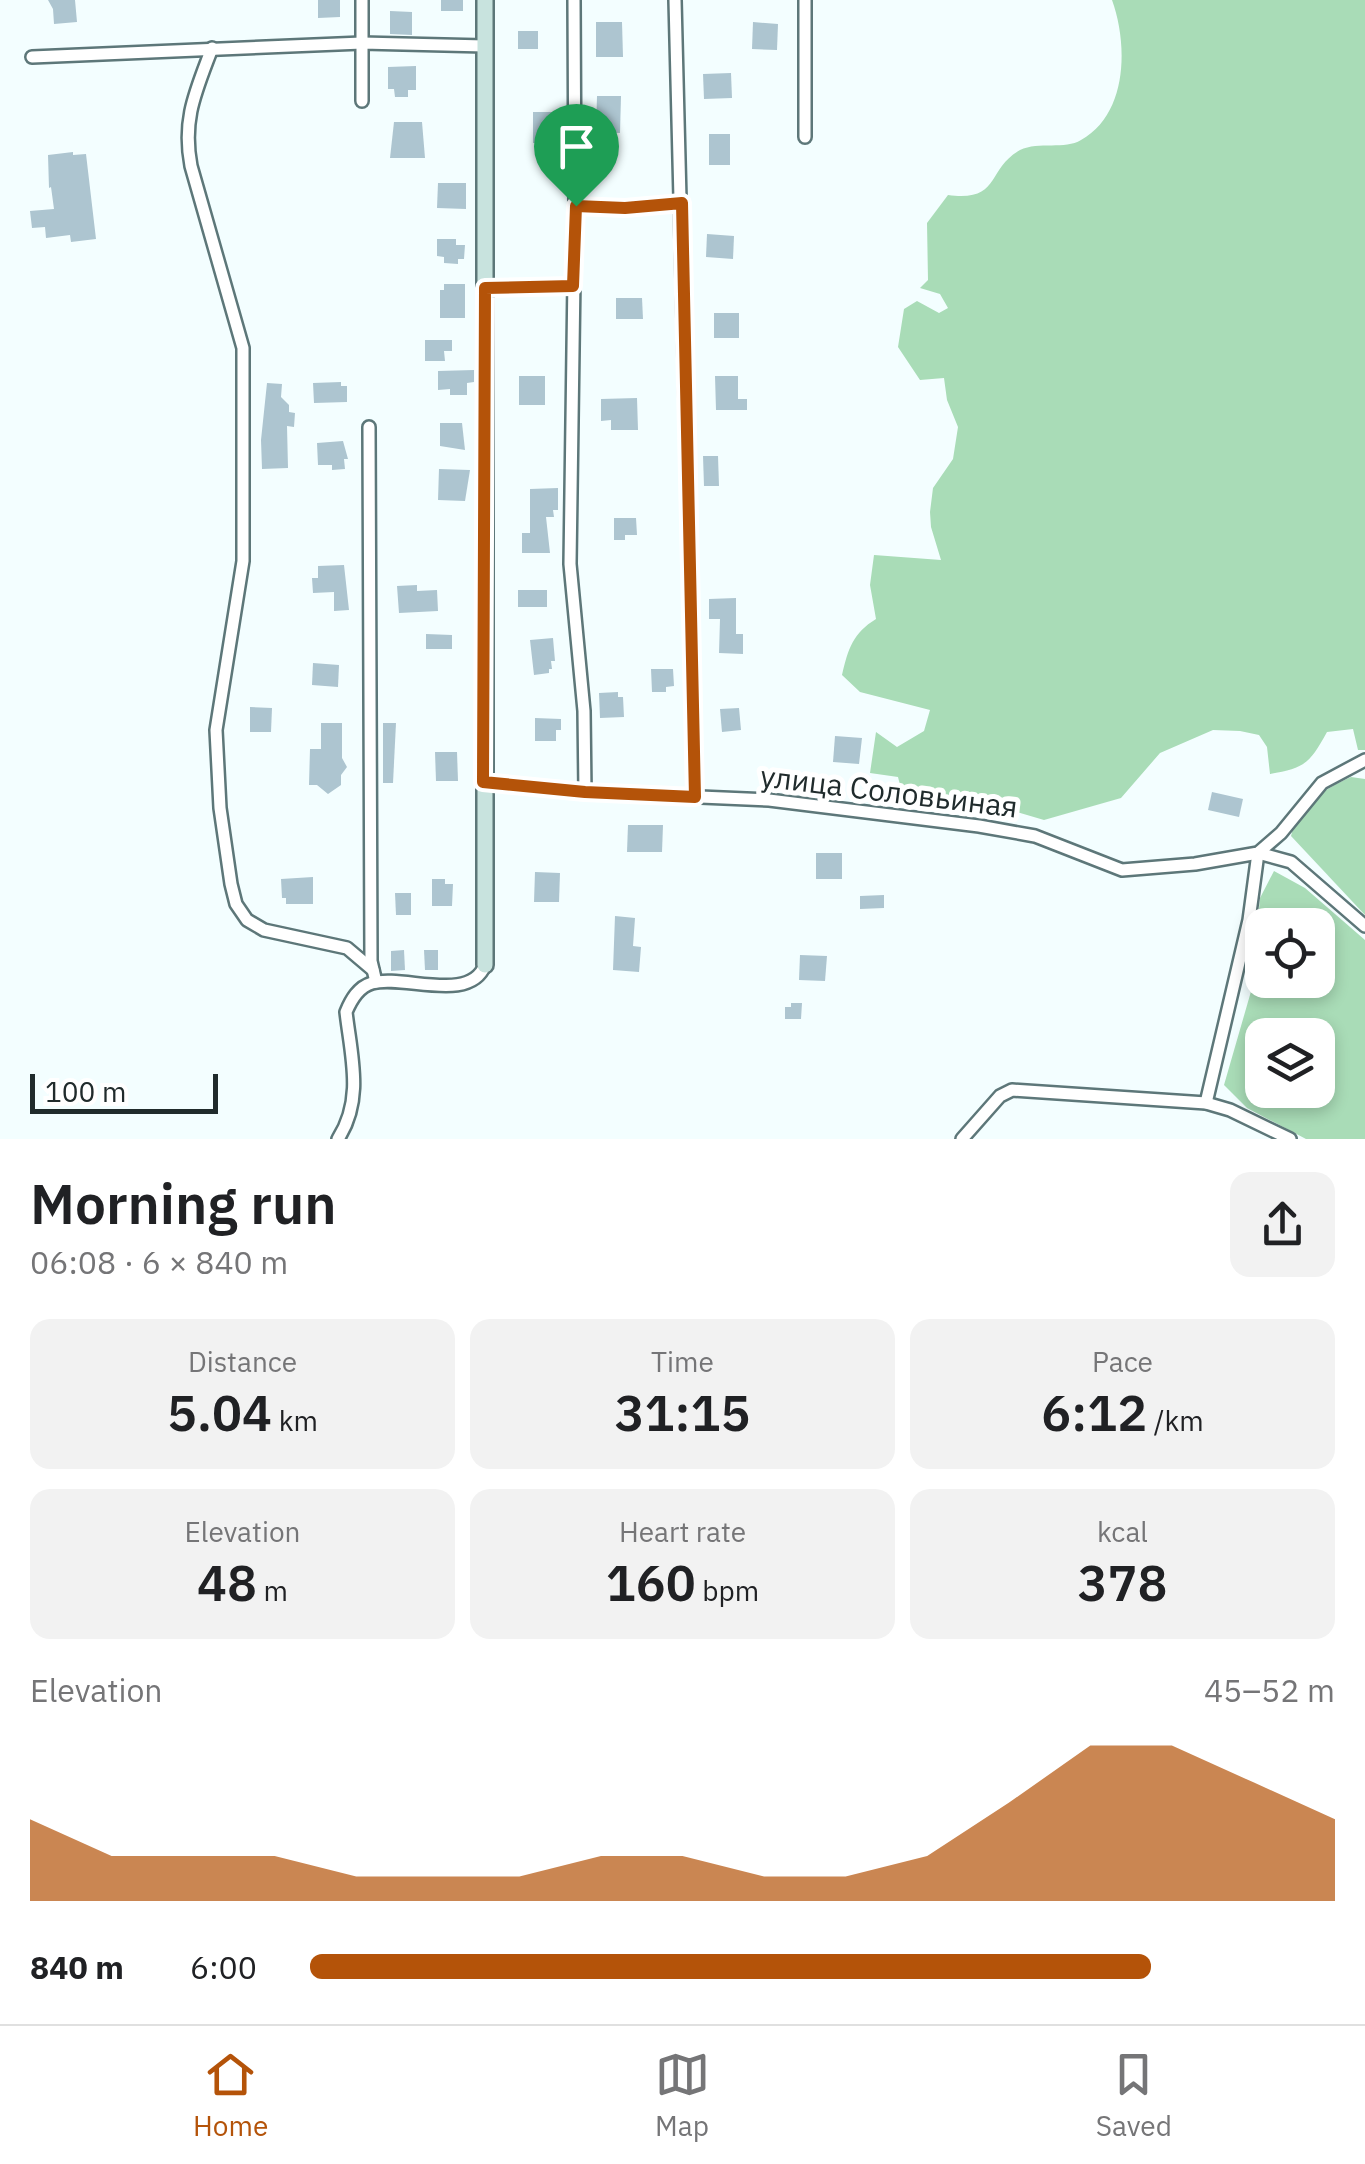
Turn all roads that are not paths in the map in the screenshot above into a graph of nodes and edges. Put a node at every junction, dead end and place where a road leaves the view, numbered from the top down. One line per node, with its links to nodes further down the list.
1 (362, 0): 6 (street)
2 (485, 0): 7 (street)
3 (574, 0): 13 (street)
4 (675, 0): 12 (street)
5 (806, 0): 11 (street)
6 (362, 42): 7 (street); 8 (street); 10 (street)
7 (486, 46): 15 (street)
8 (212, 48): 9 (street); 24 (street)
9 (32, 57)
10 (362, 101)
11 (805, 137)
12 (682, 203): 13 (street); 20 (street)
13 (576, 206): 14 (street)
14 (573, 286): 15 (street); 19 (street)
15 (485, 288): 18 (street)
16 (369, 427): 24 (street)
17 (1365, 760): 21 (street)
18 (483, 782): 19 (street, улица Соловьиная); 23 (street)
19 (585, 792): 20 (street, улица Соловьиная)
20 (695, 797): 21 (street, улица Соловьиная)
21 (1258, 853): 22 (street); 25 (street)
22 (1365, 926)
23 (485, 965): 24 (street)
24 (375, 976): 26 (street)
25 (1206, 1103): 27 (street); 28 (street)
26 (338, 1139)
27 (962, 1139)
28 (1290, 1139)

